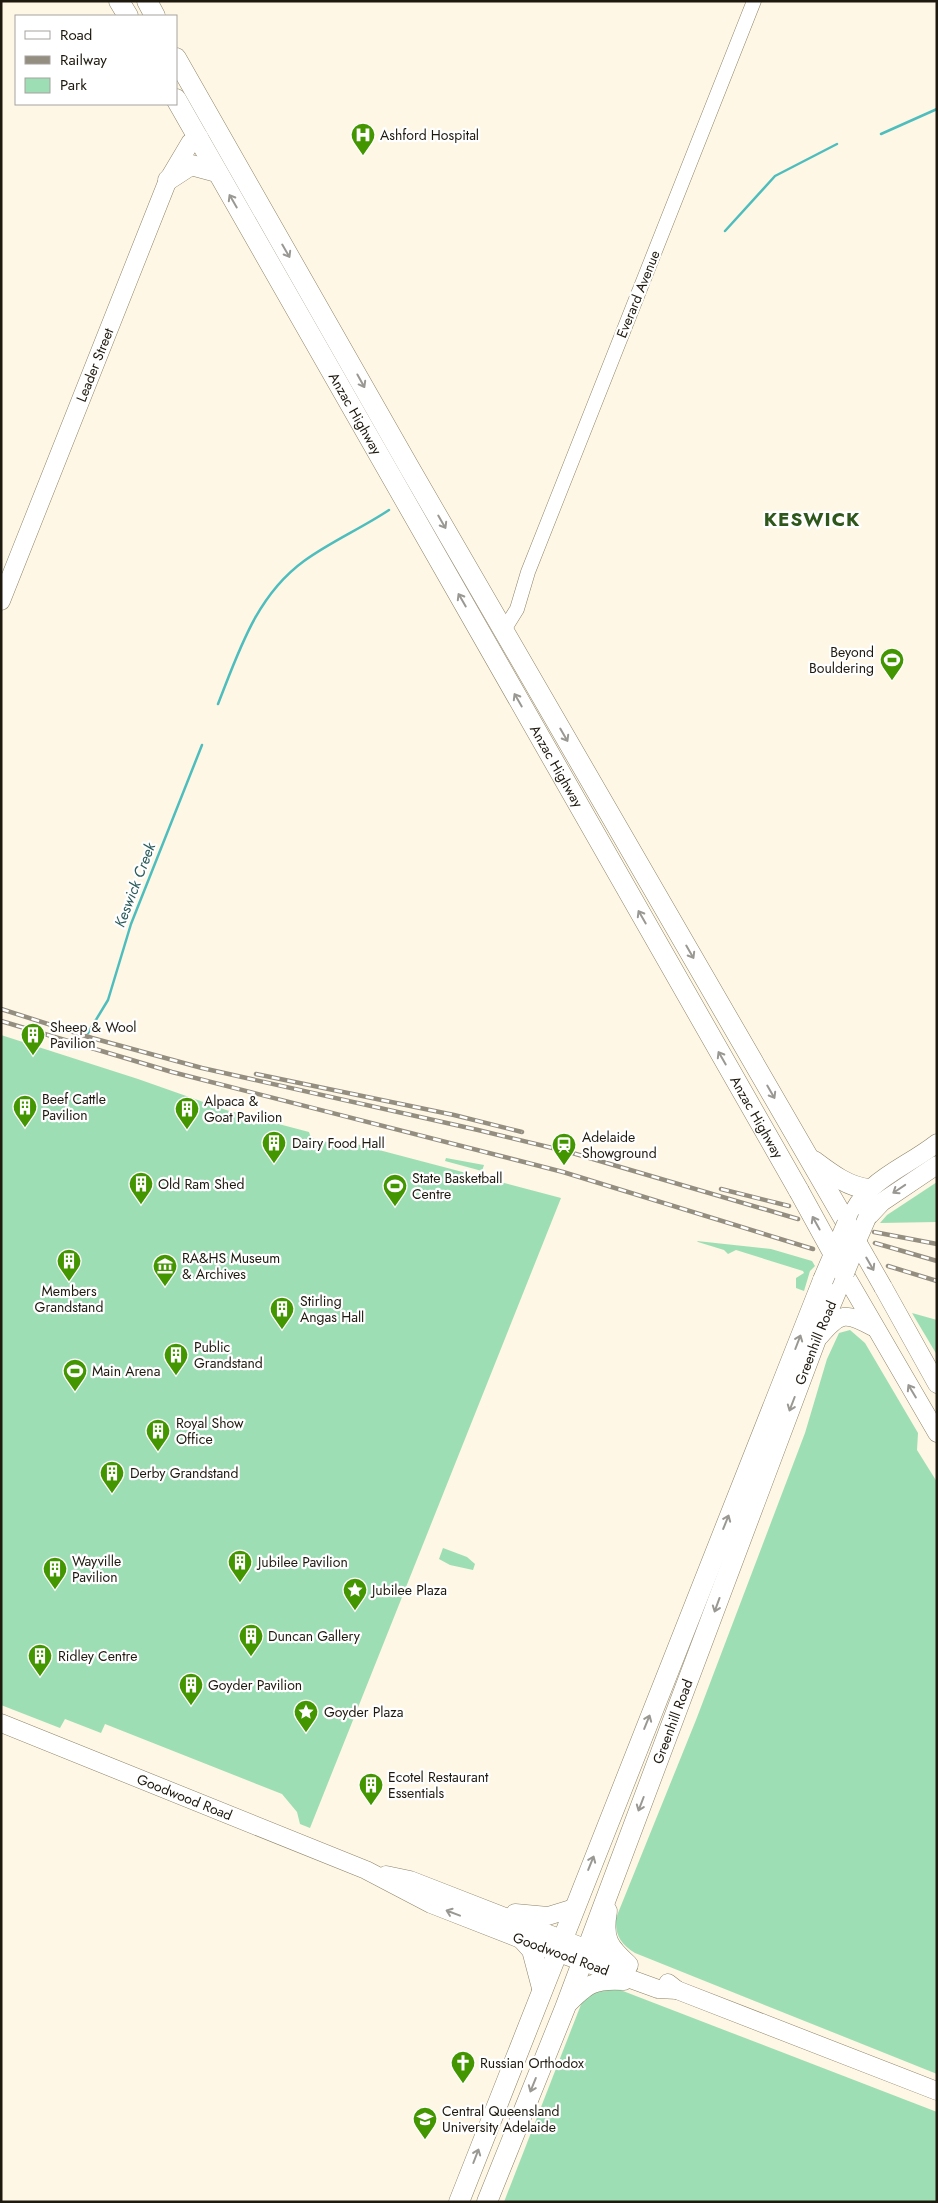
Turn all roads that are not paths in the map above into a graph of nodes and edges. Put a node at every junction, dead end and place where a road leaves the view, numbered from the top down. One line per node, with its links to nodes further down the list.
1 (147, 1): 3 (highway)
2 (754, 1): 19 (street, Everard Avenue)
3 (154, 15)
4 (178, 62): 5 (highway, Anzac Highway)
5 (186, 78): 7 (highway); 8 (highway, Anzac Highway)
6 (178, 102): 7 (highway, Anzac Highway)
7 (198, 137): 8 (highway); 9 (highway, Anzac Highway); 10 (main road, Leader Street)
8 (235, 163): 11 (highway, Anzac Highway)
9 (217, 172): 10 (highway); 12 (highway, Anzac Highway, one-way to 9)
10 (168, 180): 18 (main road, Leader Street)
11 (267, 218): 12 (highway); 13 (highway, Anzac Highway, one-way to 13)
12 (250, 229): 14 (highway, Anzac Highway)
13 (317, 303): 14 (highway); 15 (highway, Anzac Highway)
14 (310, 335): 15 (highway); 17 (highway, Anzac Highway)
15 (337, 338): 16 (highway, Anzac Highway, one-way to 16)
16 (383, 420): 17 (highway); 19 (highway, Anzac Highway, one-way to 19)
17 (365, 430): 20 (highway, Anzac Highway, one-way to 17)
18 (2, 595)
19 (500, 624): 20 (street, Everard Avenue); 21 (highway, Anzac Highway, one-way to 21)
20 (487, 642): 22 (highway, Anzac Highway, one-way to 20)
21 (578, 758): 22 (highway); 24 (highway, Anzac Highway, one-way to 24)
22 (558, 769): 28 (highway, Anzac Highway, one-way to 22, bridge)
23 (937, 1143): 26 (main road)
24 (808, 1156): 26 (highway); 27 (highway, Anzac Highway)
25 (937, 1165): 27 (main road, one-way to 27)
26 (869, 1189): 27 (main road)
27 (852, 1219): 28 (highway, Greenhill Road, bridge); 29 (highway, Greenhill Road, bridge); 32 (main road, Anzac Highway, one-way to 32, bridge)
28 (834, 1255): 29 (highway, Greenhill Road, bridge)
29 (838, 1281): 30 (main road); 31 (highway, Greenhill Road); 35 (highway, Greenhill Road, one-way to 29)
30 (874, 1327): 31 (main road); 33 (main road, one-way to 30)
31 (815, 1342): 34 (highway, Greenhill Road, one-way to 34)
32 (937, 1384)
33 (937, 1433)
34 (739, 1545): 35 (highway); 37 (highway, Greenhill Road, one-way to 37)
35 (702, 1584): 38 (highway, Greenhill Road, one-way to 35)
36 (1, 1724): 39 (main road, Goodwood Road)
37 (671, 1726): 38 (highway); 40 (highway, Greenhill Road, one-way to 40)
38 (629, 1767): 41 (highway, Greenhill Road, one-way to 38)
39 (366, 1870): 42 (main road, Goodwood Road); 43 (main road, Goodwood Road, one-way to 39)
40 (610, 1887): 45 (highway, Greenhill Road); 46 (highway)
41 (574, 1908): 42 (main road); 44 (highway, Greenhill Road)
42 (502, 1916): 44 (main road, Goodwood Road)
43 (523, 1940): 44 (main road, Goodwood Road); 47 (highway)
44 (559, 1945): 45 (main road, Goodwood Road); 47 (highway, Greenhill Road)
45 (584, 1955): 46 (main road, Goodwood Road); 48 (highway, Greenhill Road)
46 (632, 1973): 48 (main road); 49 (main road, Goodwood Road)
47 (542, 1988): 50 (highway, Greenhill Road, one-way to 47)
48 (565, 2008): 51 (highway, Greenhill Road, one-way to 51)
49 (937, 2091)
50 (458, 2202)
51 (487, 2202)

